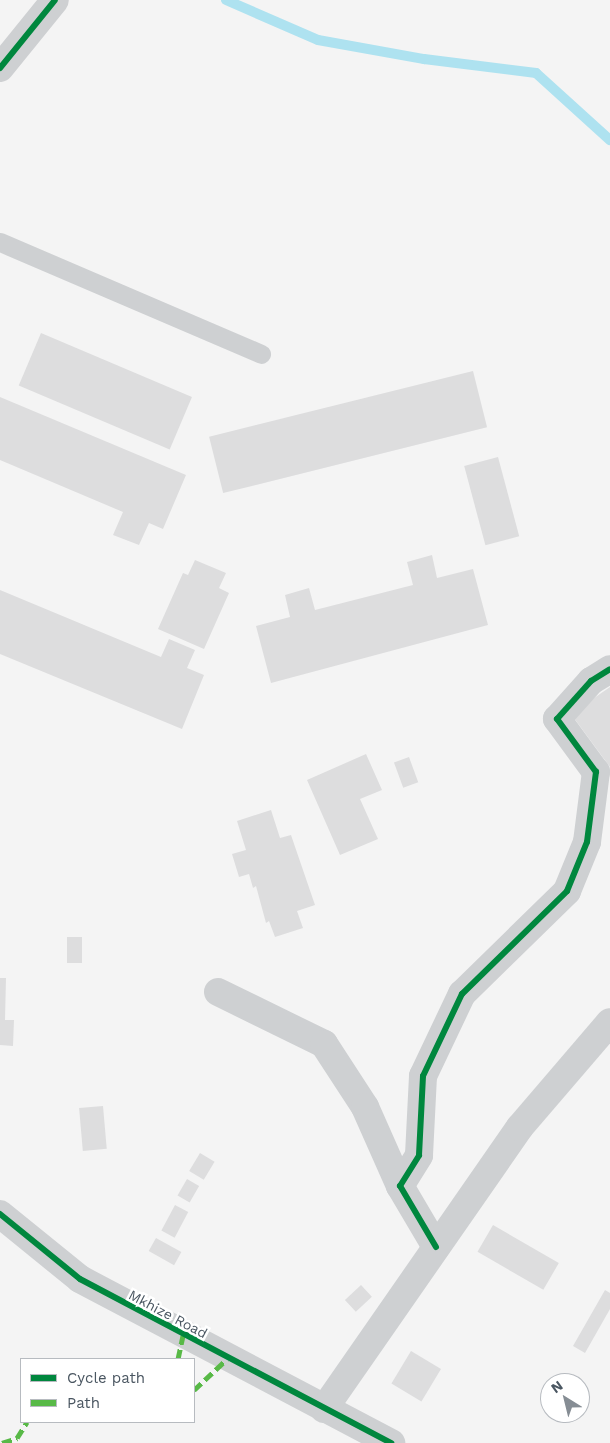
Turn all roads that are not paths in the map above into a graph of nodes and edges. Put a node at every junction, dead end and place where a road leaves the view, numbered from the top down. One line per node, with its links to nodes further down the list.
1 (54, 0): 2 (street)
2 (0, 68)
3 (0, 242): 4 (lane)
4 (261, 354)
5 (610, 669): 8 (street)
6 (218, 992): 8 (street)
7 (610, 1022): 10 (street)
8 (400, 1186): 10 (street)
9 (0, 1214): 11 (street, Mkhize Road)
10 (436, 1247): 11 (street)
11 (338, 1424): 12 (street, Mkhize Road)
12 (391, 1443)

